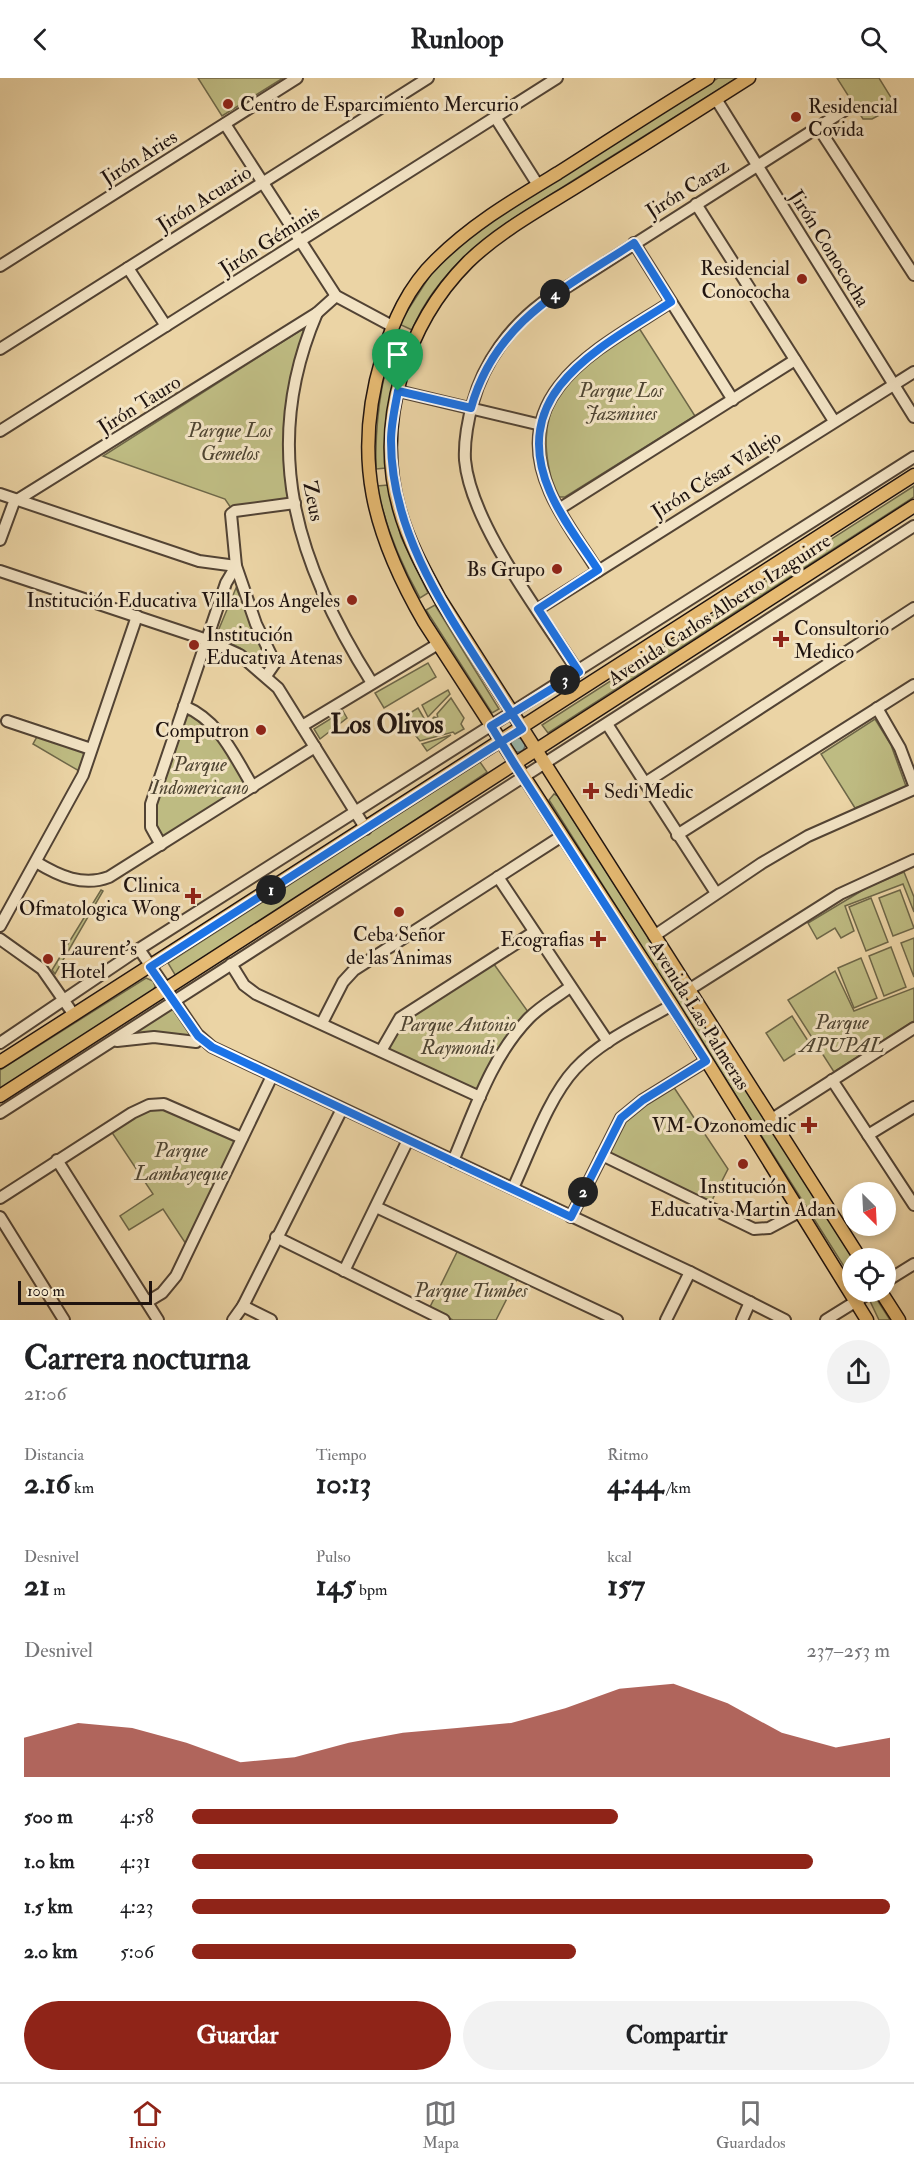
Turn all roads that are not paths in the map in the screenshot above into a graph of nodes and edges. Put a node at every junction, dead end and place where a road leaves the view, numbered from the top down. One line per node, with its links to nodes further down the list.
1 (297, 78): 10 (street, Jirón Aries)
2 (428, 78): 14 (street, Jirón Acuario)
3 (557, 78): 9 (street, Jirón Géminis)
4 (708, 78): 8 (main road, Avenida Las Palmeras)
5 (749, 78): 6 (main road, Avenida Las Palmeras)
6 (716, 99): 12 (main road, Avenida Las Palmeras); 13 (street, Jirón Conococha)
7 (845, 110): 11 (street, Jirón Caraz)
8 (647, 116): 12 (main road); 15 (main road, Avenida Las Palmeras)
9 (495, 117): 15 (street); 17 (street, Jirón Géminis)
10 (225, 124): 14 (street); 19 (street, Jirón Aries)
11 (818, 127): 13 (street, Jirón Caraz); 21 (street)
12 (658, 135): 31 (main road, Avenida Las Palmeras)
13 (757, 165): 16 (street, Jirón Caraz); 30 (street, Jirón Conococha)
14 (263, 182): 17 (street); 20 (street, Jirón Acuario)
15 (538, 185): 26 (main road, Avenida Las Palmeras)
16 (696, 204): 18 (street, Jirón Caraz); 28 (street)
17 (301, 241): 22 (street); 25 (street, Jirón Géminis)
18 (634, 243): 23 (street); 33 (street, Jirón Caraz)
19 (0, 266)
20 (128, 268): 25 (street); 27 (street, Jirón Acuario)
21 (914, 275)
22 (336, 296): 24 (street, Jirón Tauro); 26 (street)
23 (671, 302): 32 (street); 36 (street)
24 (317, 313): 41 (street, Jirón Tauro); 42 (street, Zeus)
25 (166, 326): 37 (street, Jirón Géminis)
26 (392, 326): 54 (main road, Avenida Las Palmeras)
27 (0, 349)
28 (795, 360): 32 (street); 35 (street)
29 (914, 372): 30 (street, Jirón César Vallejo)
30 (894, 384): 34 (street, Jirón Conococha); 35 (street, Jirón César Vallejo)
31 (398, 391): 33 (street); 61 (main road, Avenida Las Palmeras)
32 (733, 400): 43 (street)
33 (471, 408): 36 (street); 51 (street, Jirón Caraz)
34 (914, 417)
35 (834, 421): 48 (street, Jirón César Vallejo)
36 (541, 425): 43 (street)
37 (0, 430)
38 (914, 457): 55 (street, Avenida Carlos Alberto Izaguirre)
39 (914, 475): 66 (main road, Avenida Carlos Alberto Izaguirre)
40 (0, 494): 41 (street)
41 (18, 500): 46 (street); 47 (street)
42 (295, 503): 47 (street); 57 (street, Zeus)
43 (559, 508): 48 (street)
44 (912, 510): 70 (main road, Avenida Carlos Alberto Izaguirre)
45 (914, 526): 63 (street, Avenida Carlos Alberto Izaguirre)
46 (0, 540)
47 (236, 566): 53 (street); 56 (street)
48 (598, 570): 51 (street, Jirón César Vallejo)
49 (0, 571): 52 (street)
50 (914, 608): 74 (street)
51 (538, 609): 55 (street, Jirón Caraz)
52 (137, 616): 53 (street); 69 (street)
53 (207, 640): 56 (street); 59 (street)
54 (438, 644): 57 (street); 65 (main road, Avenida Las Palmeras)
55 (579, 672): 61 (street, Avenida Carlos Alberto Izaguirre)
56 (266, 676): 64 (street)
57 (372, 683): 64 (street)
58 (914, 685): 60 (street)
59 (184, 706): 75 (street); 81 (street)
60 (877, 708): 76 (street); 79 (street)
61 (512, 714): 65 (street, Avenida Carlos Alberto Izaguirre); 66 (main road, Avenida Las Palmeras)
62 (8, 721): 69 (street)
63 (607, 724): 71 (street, Avenida Carlos Alberto Izaguirre); 74 (street)
64 (302, 726): 68 (street)
65 (491, 726): 67 (main road, Avenida Las Palmeras); 77 (street, Avenida Carlos Alberto Izaguirre)
66 (522, 729): 67 (main road, Avenida Carlos Alberto Izaguirre); 70 (main road, Avenida Las Palmeras)
67 (501, 742): 72 (main road, Avenida Las Palmeras); 78 (main road, Avenida Carlos Alberto Izaguirre)
68 (315, 747): 75 (street); 77 (street)
69 (91, 749): 83 (street)
70 (536, 752): 71 (main road, Avenida Las Palmeras); 72 (main road, Avenida Carlos Alberto Izaguirre)
71 (544, 764): 73 (street, Avenida Carlos Alberto Izaguirre); 88 (main road, Avenida Las Palmeras)
72 (515, 765): 73 (main road, Avenida Las Palmeras); 95 (main road, Avenida Carlos Alberto Izaguirre)
73 (524, 777): 80 (main road, Avenida Las Palmeras); 91 (street, Avenida Carlos Alberto Izaguirre)
74 (645, 783): 79 (street)
75 (253, 787): 81 (street)
76 (914, 787): 85 (street)
77 (355, 811): 78 (street); 90 (street, Avenida Carlos Alberto Izaguirre)
78 (366, 829): 92 (main road, Avenida Carlos Alberto Izaguirre)
79 (677, 835): 85 (street)
80 (562, 836): 84 (street); 98 (main road, Avenida Las Palmeras)
81 (161, 845): 83 (street)
82 (914, 860): 94 (street)
83 (36, 862): 86 (street)
84 (498, 877): 87 (street); 100 (street)
85 (716, 893): 88 (street)
86 (0, 926)
87 (534, 932): 93 (street); 107 (street)
88 (654, 936): 94 (main road, Avenida Las Palmeras)
89 (0, 939): 96 (street)
90 (139, 949): 92 (street); 96 (street, Avenida Carlos Alberto Izaguirre)
91 (231, 964): 97 (street, Avenida Carlos Alberto Izaguirre); 100 (street)
92 (150, 967): 95 (street); 99 (main road, Avenida Carlos Alberto Izaguirre)
93 (570, 987): 104 (street); 114 (street)
94 (690, 989): 118 (main road, Avenida Las Palmeras)
95 (166, 991): 97 (street); 103 (main road, Avenida Carlos Alberto Izaguirre)
96 (63, 999): 99 (street); 105 (street, Avenida Carlos Alberto Izaguirre)
97 (174, 1002): 102 (street); 106 (street, Avenida Carlos Alberto Izaguirre)
98 (672, 1005): 104 (street); 109 (main road, Avenida Las Palmeras)
99 (74, 1016): 110 (main road, Avenida Carlos Alberto Izaguirre)
100 (322, 1023): 107 (street)
101 (914, 1028): 112 (street)
102 (198, 1036): 106 (street); 111 (street)
103 (87, 1040): 108 (main road); 113 (main road, Avenida Carlos Alberto Izaguirre)
104 (608, 1042): 125 (street)
105 (0, 1043)
106 (106, 1045): 108 (street, Avenida Carlos Alberto Izaguirre)
107 (381, 1051): 114 (street)
108 (95, 1052): 117 (street, Avenida Carlos Alberto Izaguirre)
109 (706, 1061): 122 (street); 130 (main road, Avenida Las Palmeras)
110 (0, 1062)
111 (272, 1076): 116 (street); 120 (street)
112 (832, 1080): 118 (street); 119 (street)
113 (0, 1096)
114 (480, 1097): 124 (street)
115 (914, 1107): 119 (street)
116 (342, 1109): 121 (street); 133 (street)
117 (0, 1113)
118 (772, 1119): 134 (main road, Avenida Las Palmeras)
119 (868, 1135): 126 (street)
120 (242, 1138): 123 (street); 140 (street)
121 (408, 1140): 124 (street); 129 (street)
122 (602, 1155): 130 (street); 132 (street)
123 (57, 1160): 127 (street); 140 (street)
124 (453, 1161): 125 (street)
125 (513, 1188): 132 (street)
126 (910, 1188): 128 (street)
127 (0, 1198)
128 (914, 1205)
129 (376, 1207): 136 (street); 146 (street)
130 (800, 1212): 139 (main road, Avenida Las Palmeras)
131 (0, 1217): 147 (street)
132 (571, 1217): 137 (street)
133 (276, 1238): 136 (street); 145 (street)
134 (855, 1248)
135 (914, 1264): 138 (street)
136 (344, 1271): 151 (street)
137 (690, 1272): 141 (street); 154 (street)
138 (896, 1275)
139 (842, 1279)
140 (147, 1302): 148 (street)
141 (750, 1302): 155 (street); 156 (street)
142 (854, 1302): 157 (street)
143 (857, 1302): 158 (main road, Avenida Las Palmeras)
144 (887, 1302): 159 (main road)
145 (243, 1306): 149 (street); 150 (street)
146 (595, 1309): 152 (street); 153 (street)
147 (64, 1320)
148 (158, 1320)
149 (233, 1320)
150 (271, 1320)
151 (444, 1320)
152 (590, 1320)
153 (617, 1320)
154 (666, 1320)
155 (742, 1320)
156 (785, 1320)
157 (826, 1320)
158 (867, 1320)
159 (899, 1320)

